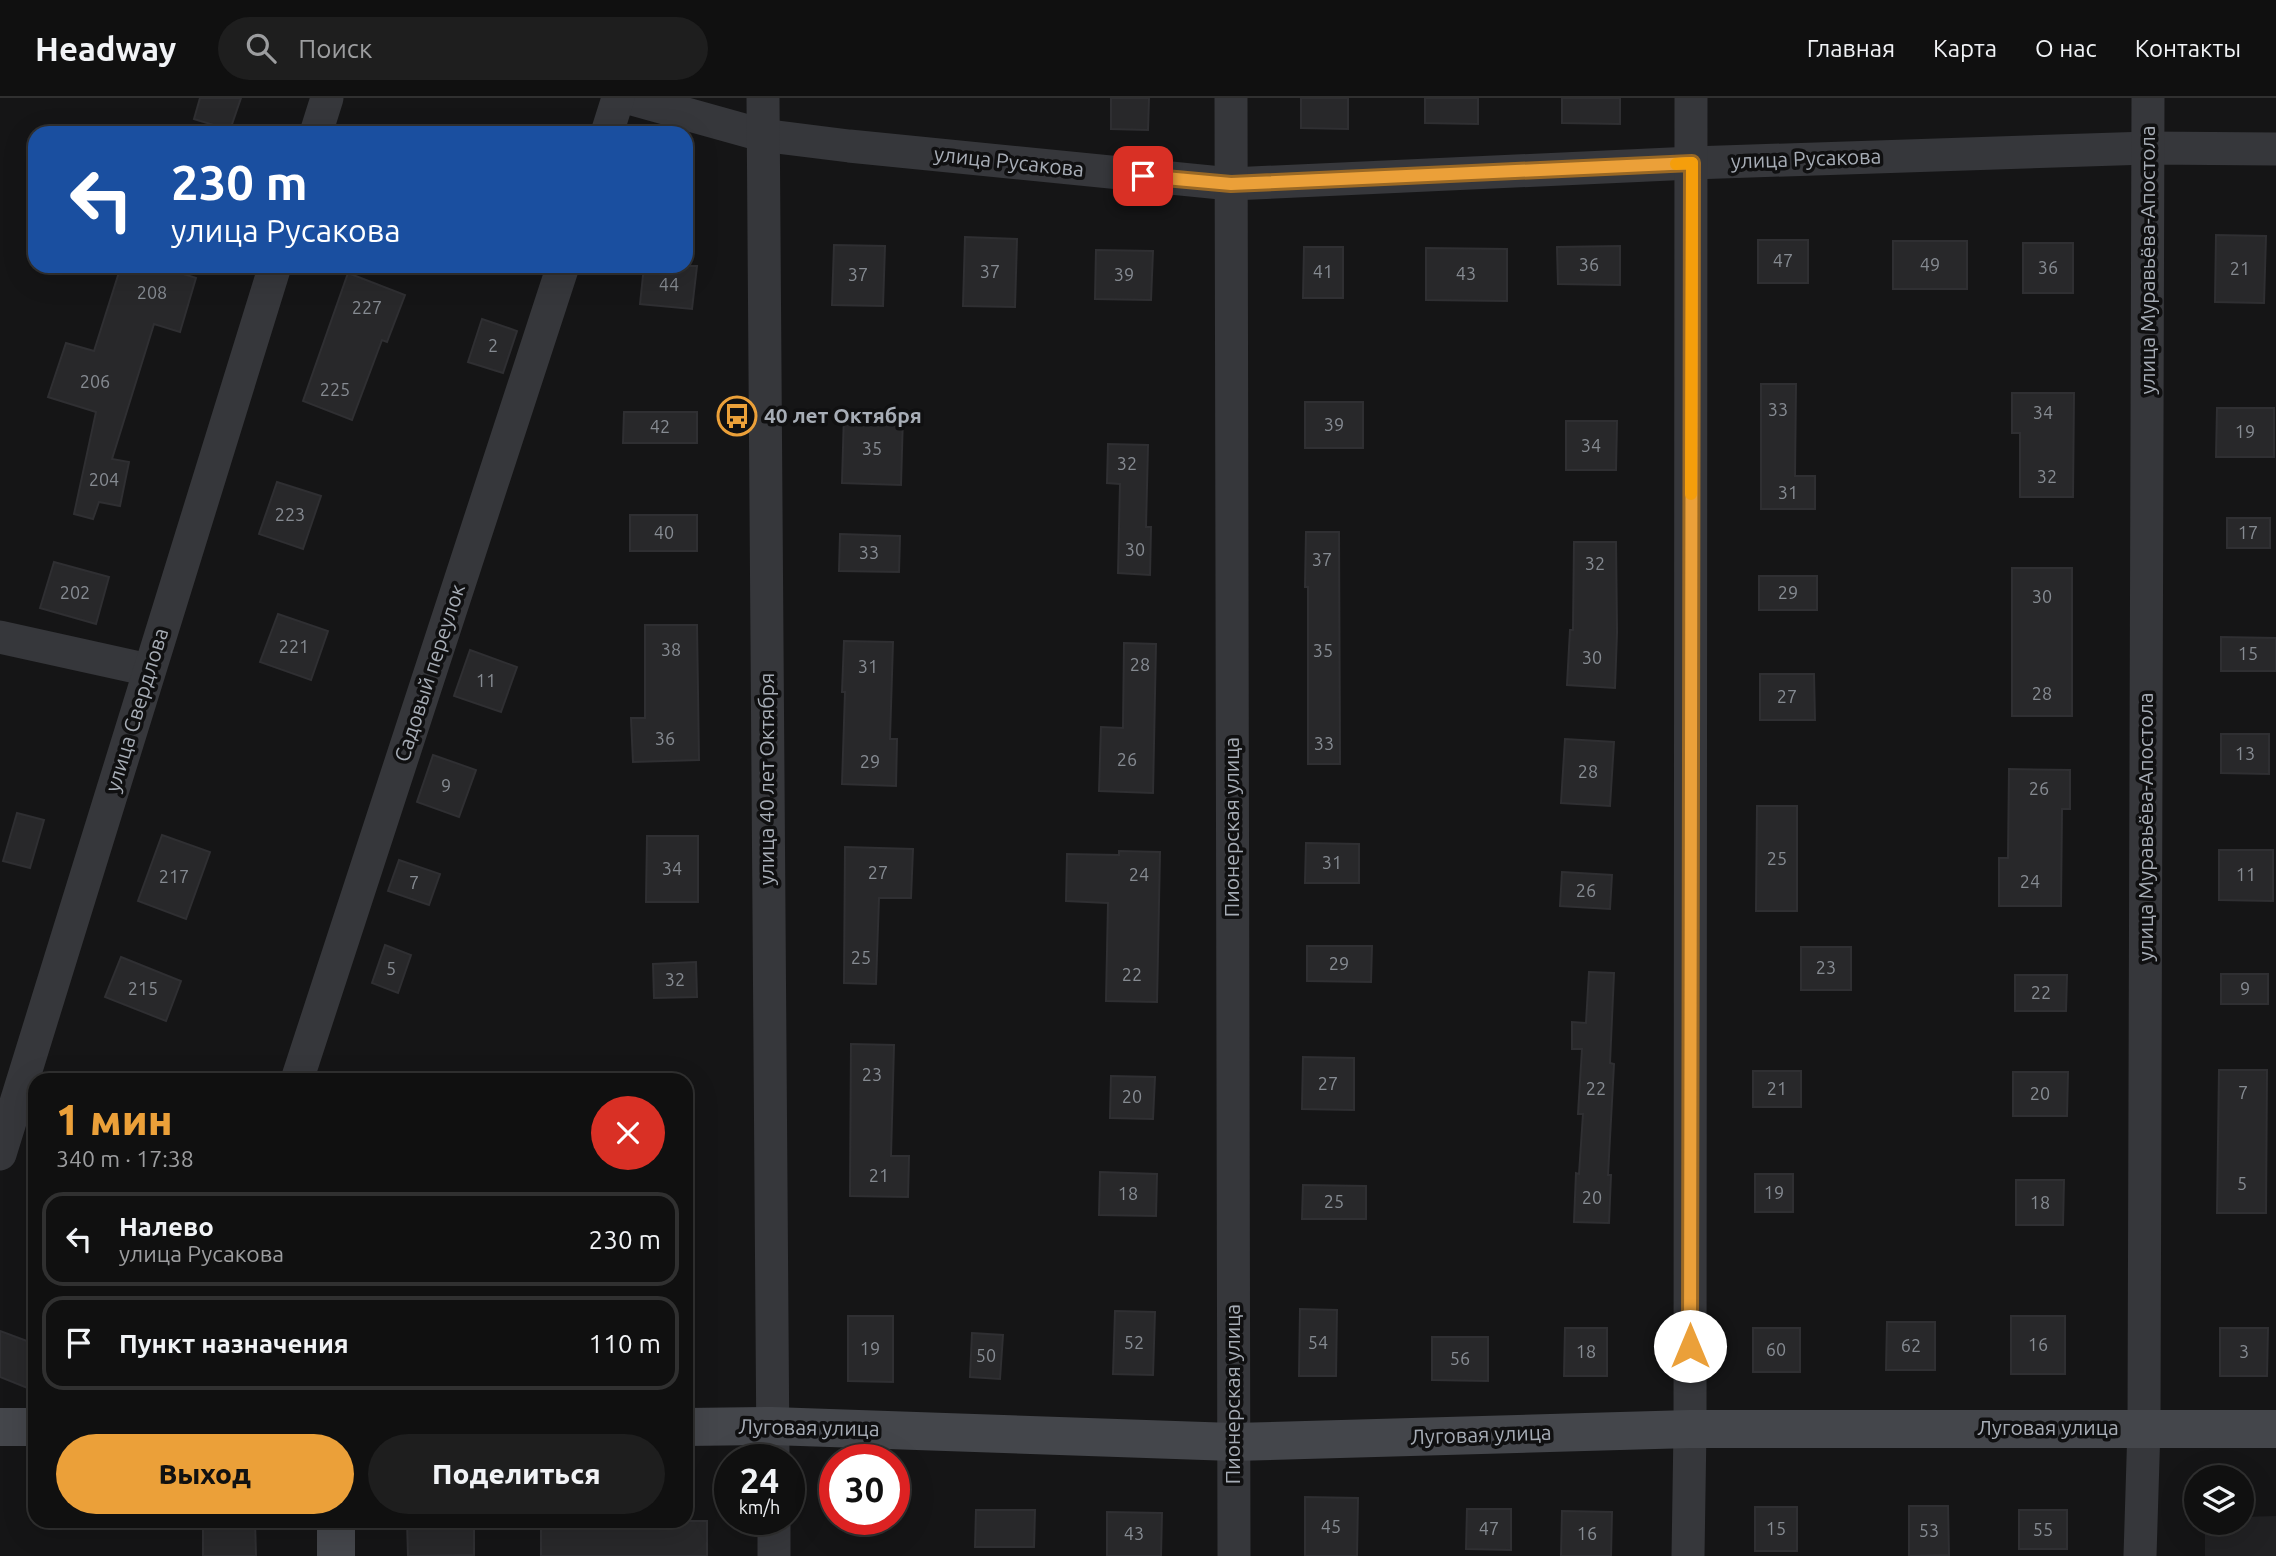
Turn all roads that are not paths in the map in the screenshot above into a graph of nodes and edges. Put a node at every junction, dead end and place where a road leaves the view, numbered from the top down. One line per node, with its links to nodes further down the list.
1 (327, 98): 8 (street)
2 (618, 98): 9 (street)
3 (629, 98): 10 (street, улица Русакова)
4 (763, 98): 10 (street, улица 40 лет Октября)
5 (1231, 98): 14 (street, Пионерская улица)
6 (1691, 98): 13 (street)
7 (2148, 98): 11 (street, улица Муравьёва-Апостола)
8 (318, 126)
9 (609, 126)
10 (762, 135): 14 (street, улица Русакова); 28 (street, улица 40 лет Октября)
11 (2148, 148): 12 (street, улица Русакова); 13 (street, улица Русакова); 23 (street, улица Муравьёва-Апостола)
12 (2276, 149)
13 (1692, 163): 14 (street, улица Русакова); 25 (street)
14 (1231, 184): 27 (street, Пионерская улица)
15 (273, 273): 18 (street, улица Свердлова)
16 (561, 273): 19 (street, Садовый переулок)
17 (0, 637): 18 (street)
18 (149, 670): 20 (street, улица Свердлова)
19 (299, 1073)
20 (0, 1154)
21 (0, 1427): 22 (street)
22 (28, 1427)
23 (2144, 1427): 25 (street, Луговая улица); 26 (street, Луговая улица); 35 (street, улица Муравьёва-Апостола)
24 (693, 1428): 28 (street, Луговая улица)
25 (1690, 1429): 27 (street, Луговая улица); 34 (street)
26 (2276, 1429)
27 (1233, 1441): 28 (street, Луговая улица); 33 (street, Пионерская улица)
28 (773, 1443)
29 (336, 1528): 31 (street)
30 (774, 1535): 32 (street)
31 (336, 1556)
32 (774, 1556)
33 (1234, 1556)
34 (1688, 1556)
35 (2140, 1556)

